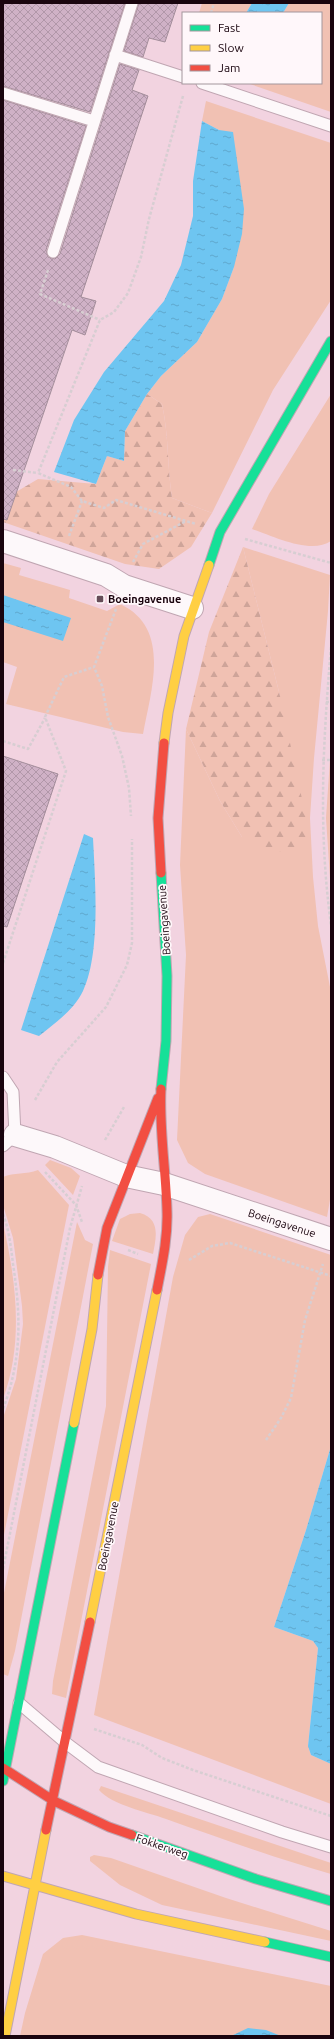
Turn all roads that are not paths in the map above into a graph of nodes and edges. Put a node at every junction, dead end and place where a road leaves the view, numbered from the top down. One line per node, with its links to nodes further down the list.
1 (132, 3): 2 (lane)
2 (115, 55): 3 (lane); 6 (lane)
3 (182, 77)
4 (205, 84): 7 (lane)
5 (3, 93): 6 (lane)
6 (94, 122): 8 (lane)
7 (331, 126)
8 (53, 252)
9 (331, 341): 11 (street, Boeingavenue)
10 (3, 542): 11 (street)
11 (192, 608): 13 (street, Boeingavenue)
12 (3, 1077): 14 (lane)
13 (161, 1091): 15 (street, Boeingavenue); 16 (street, Boeingavenue)
14 (7, 1137): 15 (street, Boeingavenue)
15 (126, 1176): 16 (street, Boeingavenue); 18 (street, Boeingavenue)
16 (164, 1184): 17 (street, Boeingavenue); 19 (street, Boeingavenue)
17 (331, 1239)
18 (19, 1703): 19 (lane); 20 (street, Boeingavenue)
19 (66, 1743): 22 (street, Boeingavenue); 23 (lane)
20 (4, 1768): 21 (street, Boeingavenue); 22 (street, Fokkerweg)
21 (3, 1781)
22 (54, 1801): 25 (street, Boeingavenue); 26 (street, Fokkerweg)
23 (331, 1847)
24 (3, 1876): 25 (street)
25 (34, 1885): 27 (street); 28 (street, Boeingavenue)
26 (331, 1902)
27 (331, 1957)
28 (5, 2036)

